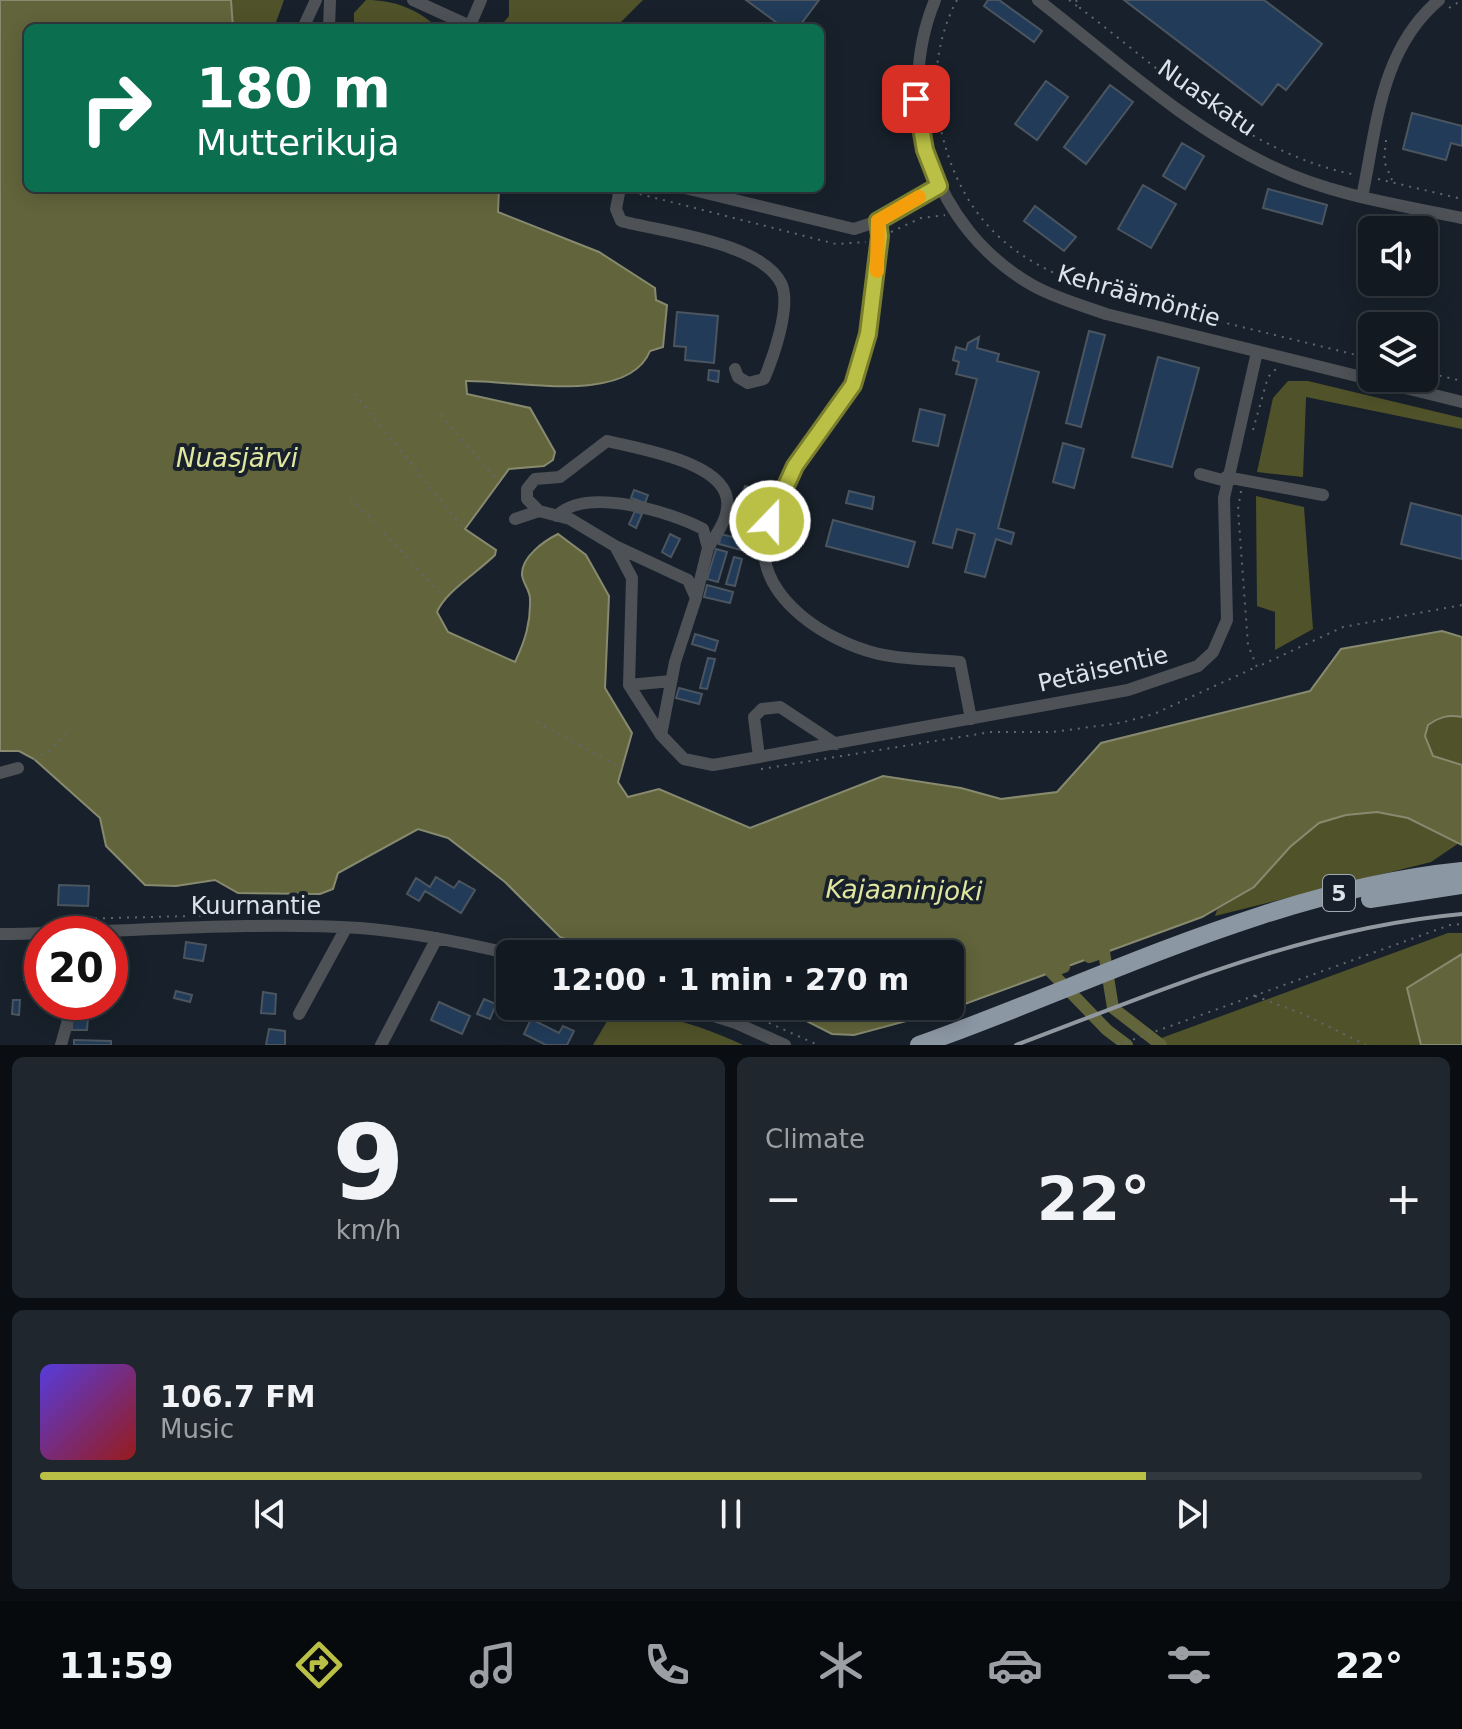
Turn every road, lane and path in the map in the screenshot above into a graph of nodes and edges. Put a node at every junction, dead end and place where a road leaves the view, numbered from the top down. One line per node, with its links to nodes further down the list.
1 (316, 0): 14 (street)
2 (330, 0): 15 (street)
3 (413, 0): 16 (street)
4 (481, 0): 17 (street)
5 (935, 0): 21 (street, Kehräämöntie)
6 (957, 0): 28 (path)
7 (1038, 0): 24 (street, Nuaskatu)
8 (1069, 0): 12 (path)
9 (1076, 0): 12 (path)
10 (1439, 0): 19 (street)
11 (1462, 0): 13 (path)
12 (1080, 8): 19 (path)
13 (1440, 17)
14 (305, 24)
15 (329, 24)
16 (464, 24)
17 (471, 24)
18 (1386, 139): 20 (path)
19 (1366, 177): 20 (path); 24 (street)
20 (1393, 182): 25 (path)
21 (939, 186): 27 (street); 29 (street, Kehräämöntie)
22 (619, 192): 32 (street)
23 (701, 192): 27 (street)
24 (1362, 197): 26 (street, Nuaskatu)
25 (1462, 199)
26 (1462, 218)
27 (878, 221): 57 (street)
28 (1285, 338): 30 (path); 31 (path)
29 (1257, 352): 31 (street, Kehräämöntie); 40 (street, Petäisentie)
30 (1358, 356)
31 (1281, 357): 36 (street, Kehräämöntie); 38 (path)
32 (735, 369)
33 (1438, 375): 34 (path)
34 (1462, 381)
35 (355, 394): 48 (path)
36 (1462, 402)
37 (441, 415): 42 (path)
38 (1252, 434)
39 (1200, 474): 40 (street)
40 (1226, 479): 41 (street); 57 (street, Petäisentie)
41 (1243, 479): 43 (street); 54 (path)
42 (499, 482)
43 (1323, 495)
44 (351, 498): 51 (path)
45 (539, 511): 46 (street); 47 (street); 50 (street)
46 (557, 516): 49 (street); 50 (street)
47 (515, 519)
48 (464, 529)
49 (615, 546): 52 (street); 56 (street)
50 (708, 548): 52 (street)
51 (444, 597)
52 (696, 598): 55 (street)
53 (1462, 605): 54 (path)
54 (1257, 667): 63 (path)
55 (671, 681): 56 (street); 60 (street)
56 (629, 685): 60 (street, Petäisentie)
57 (971, 719): 61 (street, Petäisentie)
58 (537, 722): 65 (path)
59 (66, 733): 62 (path)
60 (661, 735): 63 (street, Petäisentie)
61 (836, 744): 63 (street, Petäisentie); 63 (street)
62 (34, 759)
63 (753, 759)
64 (18, 768): 66 (street)
65 (622, 768)
66 (0, 773)
67 (1462, 871): 68 (highway, 5)
68 (1438, 880): 69 (highway, 5); 86 (highway, 5)
69 (1462, 885)
70 (1462, 924): 77 (path)
71 (346, 928): 72 (street, Kuurnantie); 75 (street, Kuurnantie); 78 (street)
72 (128, 931)
73 (0, 934): 74 (street, Kuurnantie)
74 (24, 934)
75 (437, 938): 76 (street, Kuurnantie); 83 (street)
76 (496, 951)
77 (1254, 996): 87 (path); 88 (path)
78 (299, 1014)
79 (68, 1020): 82 (street)
80 (726, 1020): 84 (street)
81 (764, 1020): 85 (path)
82 (61, 1045)
83 (381, 1045)
84 (785, 1045)
85 (818, 1045)
86 (919, 1045)
87 (1118, 1045)
88 (1366, 1045)

